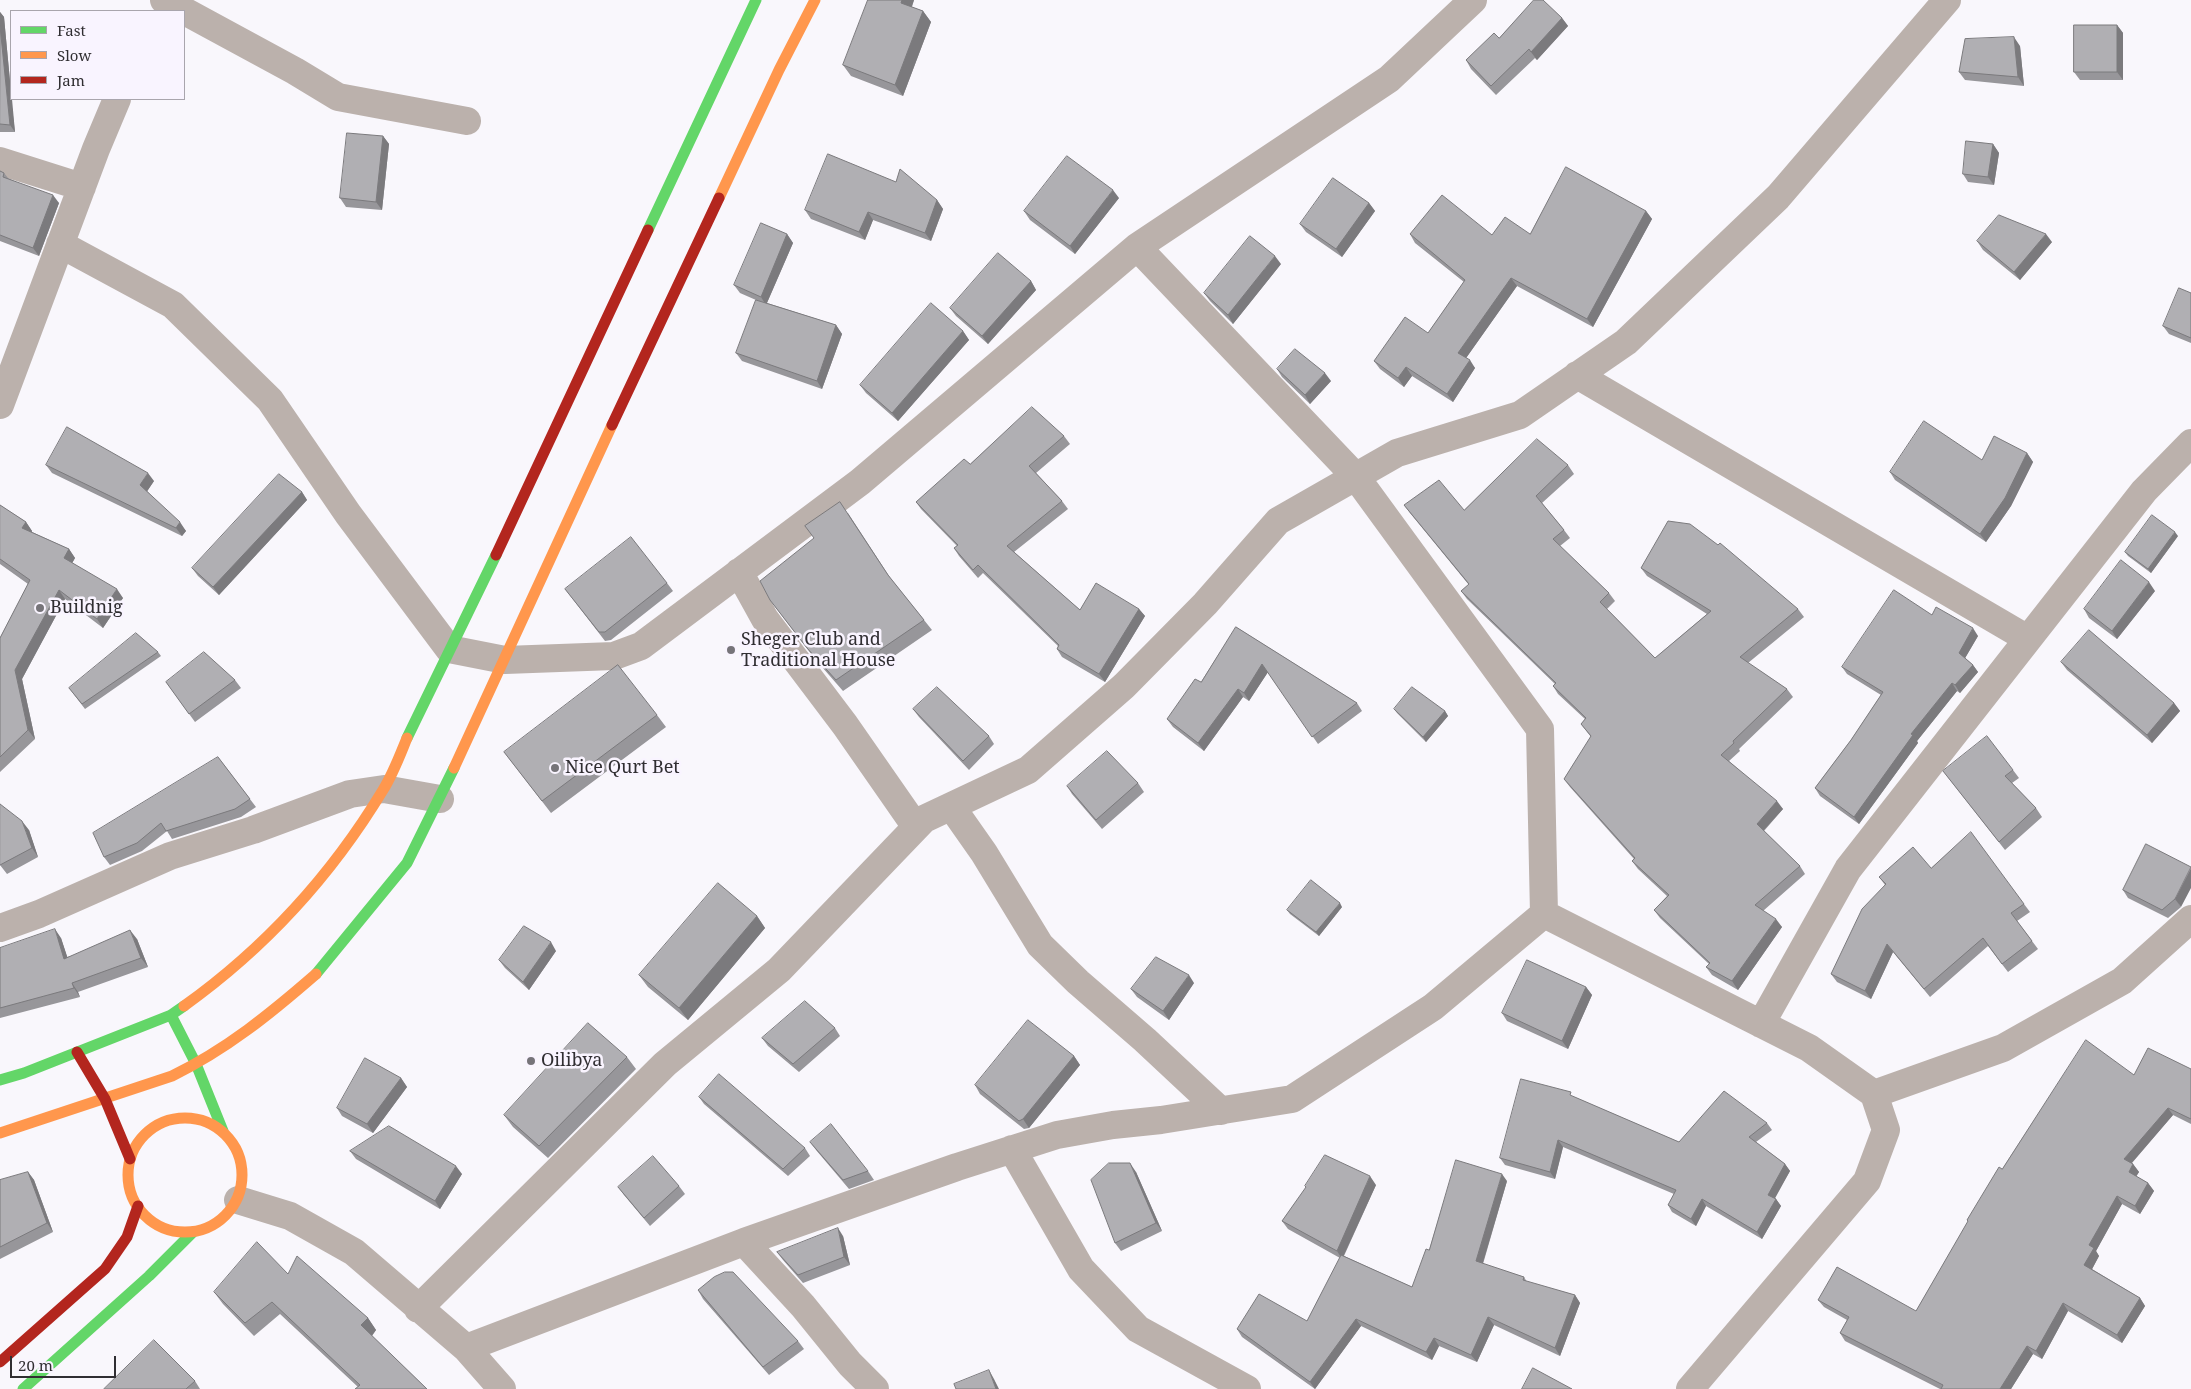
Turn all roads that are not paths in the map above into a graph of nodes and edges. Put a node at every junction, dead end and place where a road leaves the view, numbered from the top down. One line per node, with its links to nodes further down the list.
1 (164, 0): 6 (street)
2 (756, 0): 20 (main road)
3 (815, 0): 21 (main road)
4 (1473, 0): 13 (street)
5 (1947, 0): 14 (street)
6 (182, 10)
7 (185, 11): 9 (street)
8 (117, 100): 11 (street)
9 (467, 121)
10 (0, 161): 11 (street)
11 (82, 187): 12 (street)
12 (60, 244): 15 (street); 20 (street)
13 (1137, 247): 17 (street); 18 (street)
14 (1578, 375): 17 (street); 19 (street)
15 (0, 405)
16 (2191, 443): 19 (street)
17 (1356, 476): 24 (street); 26 (street)
18 (739, 572): 21 (street); 25 (street)
19 (2028, 639): 30 (street)
20 (449, 649): 21 (street); 22 (main road)
21 (505, 660): 23 (main road)
22 (384, 789): 23 (street); 28 (street); 29 (main road)
23 (440, 799): 32 (main road)
24 (951, 806): 25 (street); 36 (street)
25 (916, 827): 45 (street)
26 (1544, 914): 30 (street); 36 (street)
27 (2191, 919): 34 (street)
28 (0, 928)
29 (171, 1015): 31 (main road); 32 (main road)
30 (1760, 1024): 34 (street)
31 (77, 1052): 33 (main road); 35 (main road)
32 (196, 1064): 35 (main road); 37 (main road)
33 (0, 1080)
34 (1874, 1094): 52 (street)
35 (105, 1099): 38 (main road); 40 (main road)
36 (1221, 1111): 39 (street)
37 (223, 1131): 40 (main road); 41 (main road)
38 (0, 1133)
39 (1012, 1149): 44 (street); 51 (street)
40 (130, 1159): 42 (main road)
41 (238, 1200): 43 (main road); 45 (street)
42 (138, 1206): 43 (main road); 47 (main road)
43 (193, 1232): 49 (main road)
44 (744, 1242): 46 (street); 50 (street)
45 (418, 1309): 46 (street)
46 (466, 1348): 48 (street)
47 (0, 1362)
48 (497, 1387)
49 (23, 1389)
50 (875, 1389)
51 (1247, 1389)
52 (1690, 1389)

